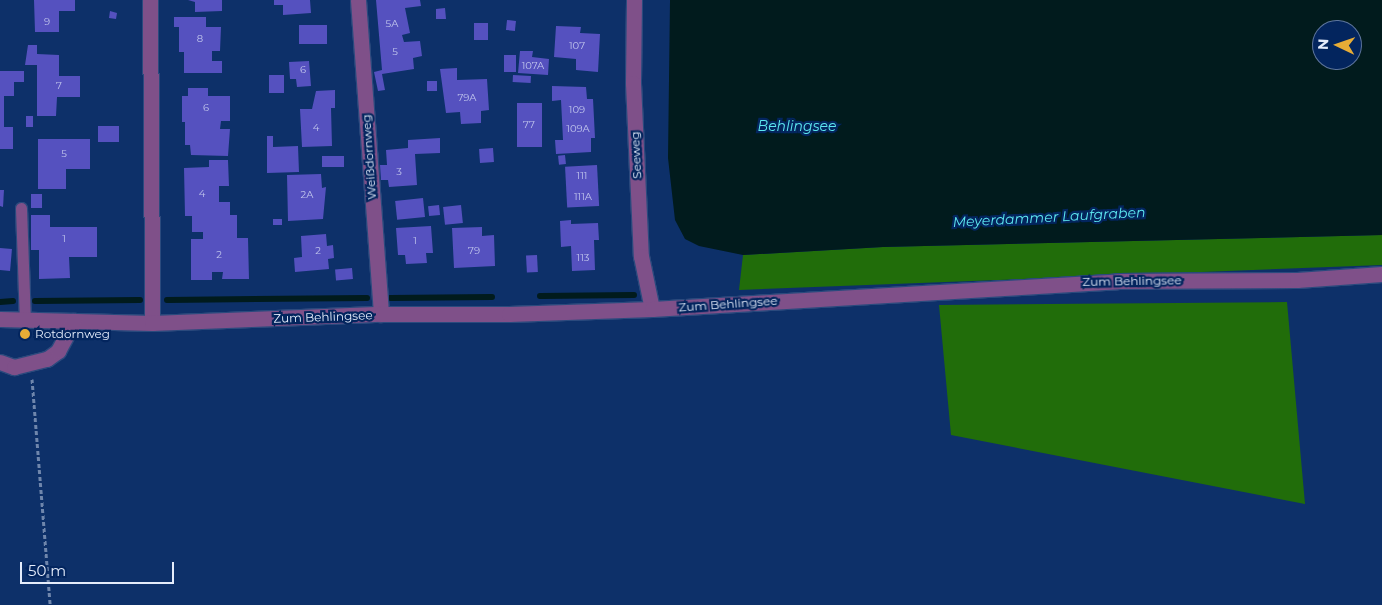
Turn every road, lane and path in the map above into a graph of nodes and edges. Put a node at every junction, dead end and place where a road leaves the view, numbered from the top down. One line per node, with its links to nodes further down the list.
1 (150, 0): 11 (street)
2 (358, 0): 7 (street, Weißdornweg)
3 (634, 0): 6 (street, Seeweg)
4 (21, 208): 9 (lane)
5 (1382, 274): 6 (street, Zum Behlingsee)
6 (652, 309): 7 (street, Zum Behlingsee)
7 (380, 314): 11 (street, Zum Behlingsee)
8 (0, 319): 9 (street, Zum Behlingsee)
9 (25, 320): 10 (street, Zum Behlingsee)
10 (74, 321): 11 (street, Zum Behlingsee); 13 (street)
11 (152, 323)
12 (0, 362): 13 (street)
13 (31, 365): 14 (path)
14 (50, 605)

